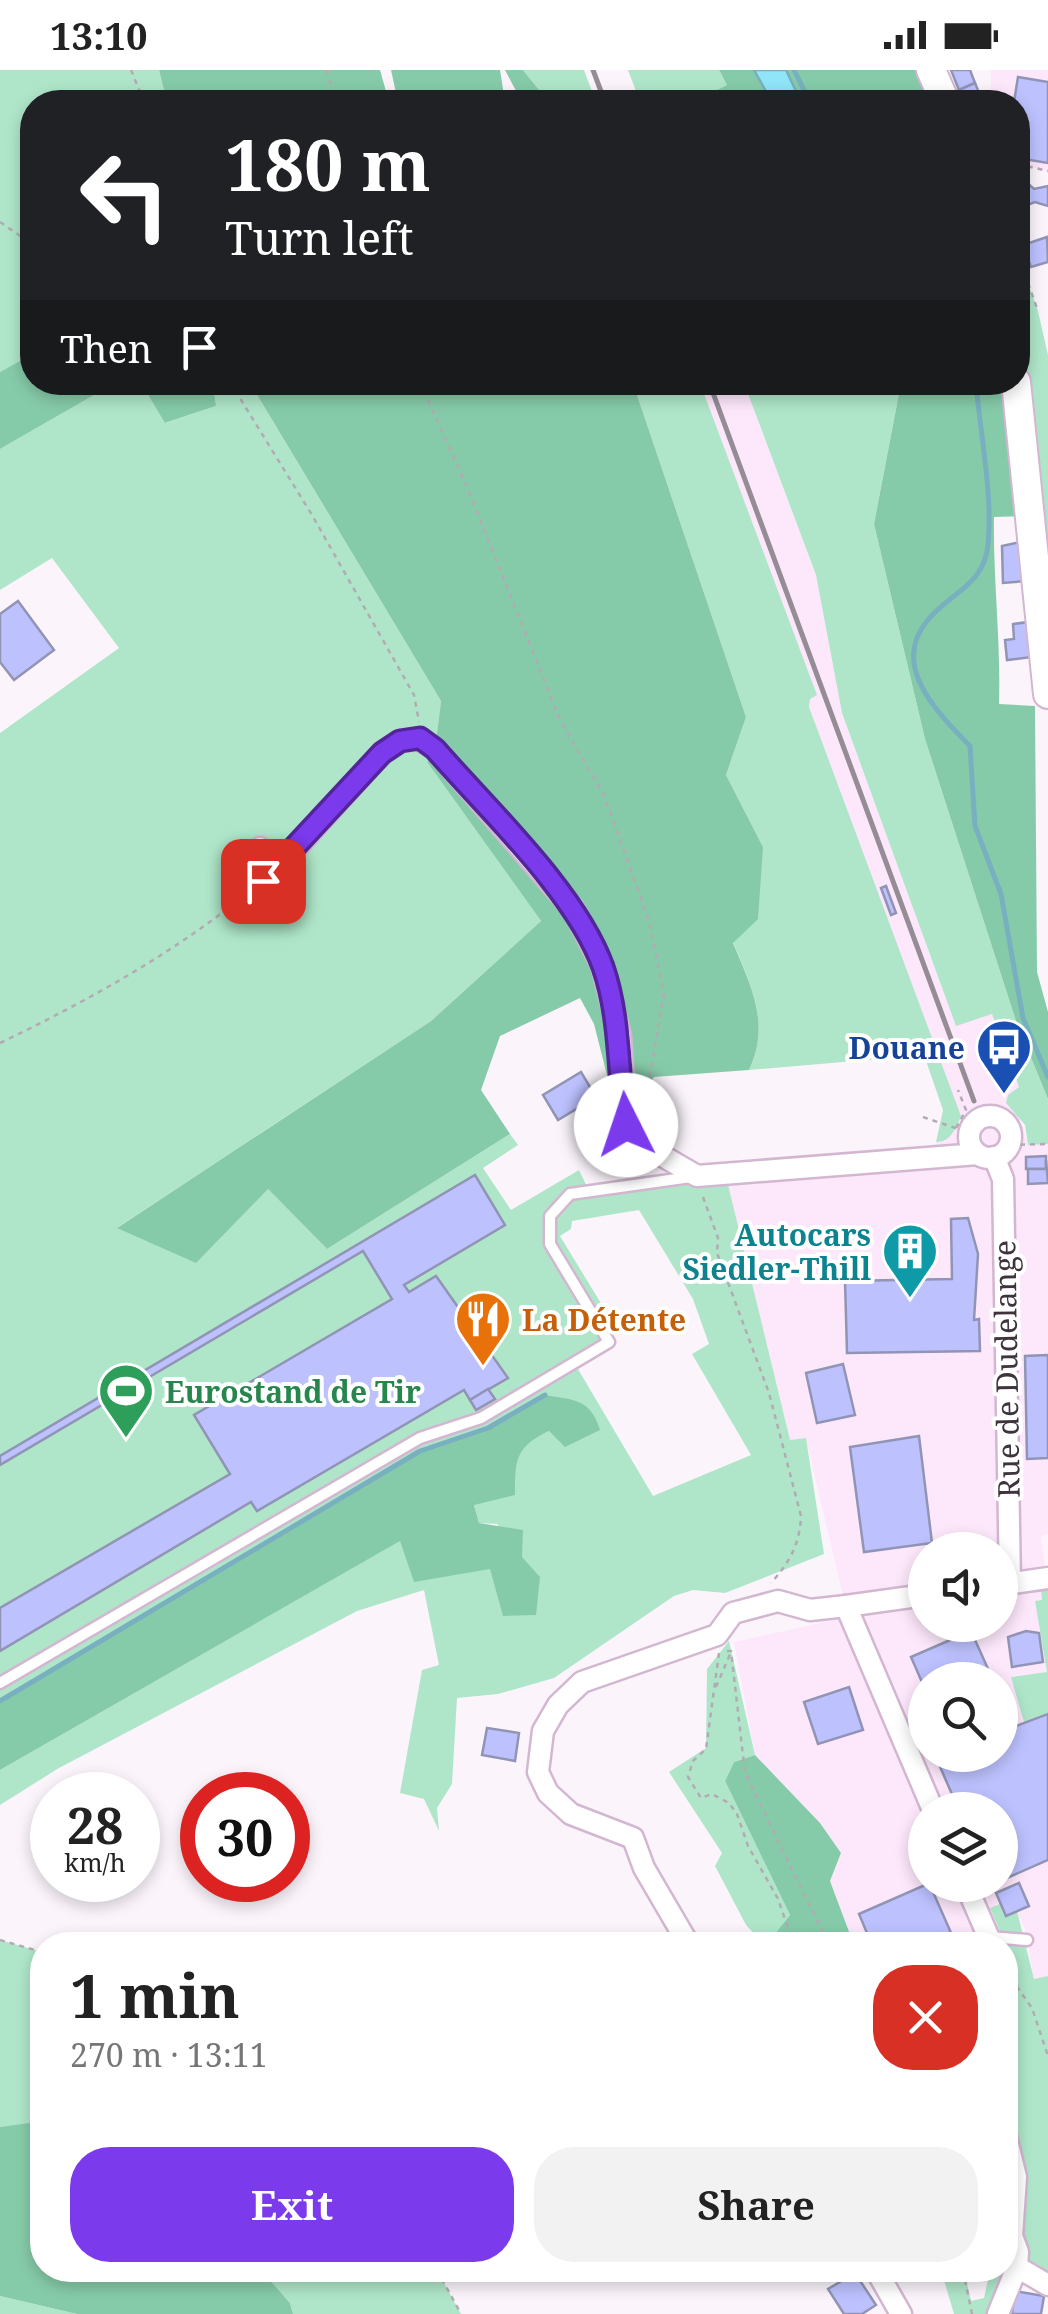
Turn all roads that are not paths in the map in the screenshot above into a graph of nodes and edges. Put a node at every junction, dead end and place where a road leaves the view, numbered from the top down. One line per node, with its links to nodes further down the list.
1 (1017, 395): 2 (main road)
2 (1048, 694)
3 (260, 848): 5 (street)
4 (994, 1152): 4 (street, Rue de Dudelange); 5 (street); 6 (street, Rue de Dudelange)
5 (696, 1176): 11 (lane)
6 (1003, 1532)
7 (1048, 1578): 8 (street, Rue de Dudelange)
8 (1018, 1582)
9 (908, 1597): 10 (street)
10 (846, 1606): 12 (street); 14 (street)
11 (0, 1683)
12 (926, 1792)
13 (973, 1902): 15 (street)
14 (681, 1932)
15 (986, 1932)
16 (1018, 1940): 17 (lane)
17 (1027, 1940)
18 (1018, 2268): 21 (street)
19 (883, 2282): 22 (street)
20 (1011, 2282): 23 (street)
21 (1048, 2285)
22 (902, 2314)
23 (998, 2314)

